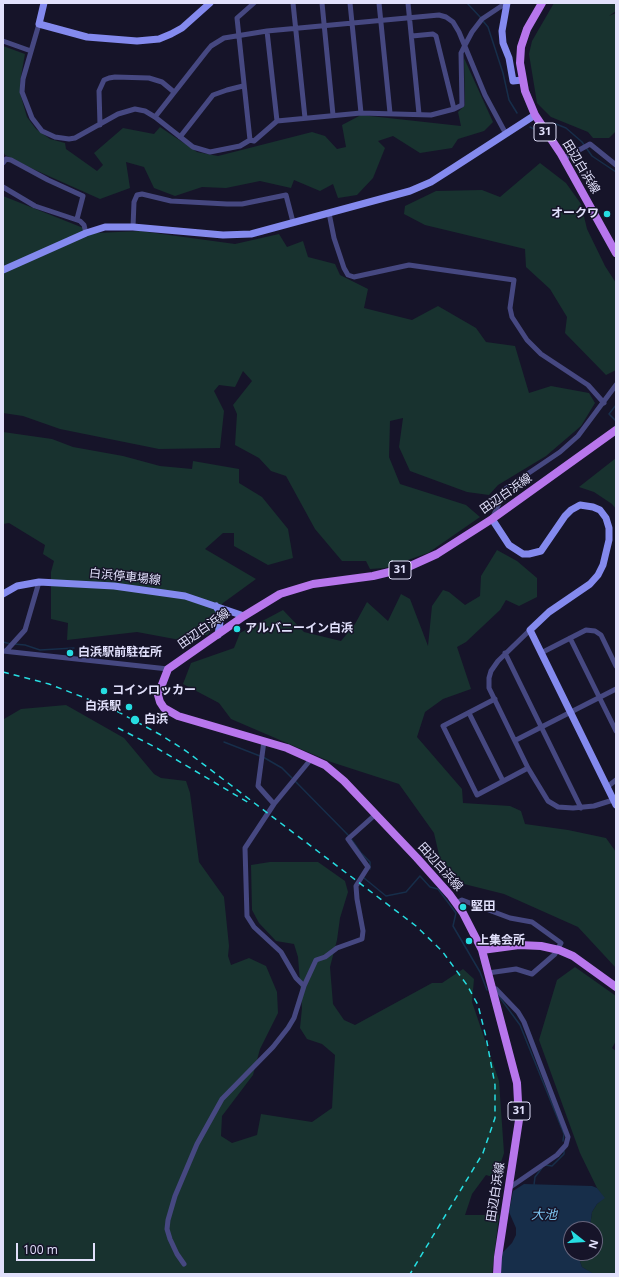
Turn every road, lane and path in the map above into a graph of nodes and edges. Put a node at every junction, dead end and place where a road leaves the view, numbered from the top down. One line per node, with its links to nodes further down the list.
1 (44, 3): 14 (street)
2 (210, 3): 14 (street)
3 (254, 3): 18 (street)
4 (293, 3): 16 (street)
5 (322, 3): 15 (street)
6 (350, 3): 13 (street)
7 (379, 3): 12 (street)
8 (408, 3): 11 (street)
9 (507, 3): 21 (street); 23 (street)
10 (542, 3): 23 (main road, 田辺白浜線 / 31)
11 (410, 18): 12 (street); 19 (street); 21 (street)
12 (381, 20): 13 (street); 28 (street)
13 (352, 23): 15 (street); 27 (street)
14 (38, 24): 22 (street)
15 (324, 26): 16 (street); 30 (street)
16 (295, 29): 17 (street); 33 (street)
17 (267, 31): 18 (street); 34 (street)
18 (239, 35): 24 (street); 25 (street)
19 (412, 36): 26 (street); 29 (street)
20 (3, 41): 22 (street)
21 (464, 47): 26 (street); 36 (street)
22 (31, 51): 35 (street)
23 (522, 80): 31 (main road, 田辺白浜線 / 31)
24 (243, 86): 37 (street); 38 (street)
25 (174, 92): 32 (street); 35 (street)
26 (454, 109): 29 (street)
27 (361, 113): 28 (street); 30 (street)
28 (390, 113): 29 (street)
29 (419, 114)
30 (333, 115): 33 (street)
31 (535, 115): 36 (street); 39 (main road, 田辺白浜線 / 31)
32 (155, 117): 35 (street); 37 (street)
33 (305, 118): 34 (street)
34 (277, 121): 38 (street)
35 (100, 125)
36 (506, 134): 43 (street)
37 (180, 137): 38 (street)
38 (250, 140)
39 (563, 159): 41 (street); 48 (main road, 田辺白浜線 / 31)
40 (3, 163): 44 (street)
41 (616, 165)
42 (3, 187): 44 (street)
43 (329, 213): 45 (street); 51 (street)
44 (77, 219): 47 (street)
45 (293, 222): 46 (street); 46 (street)
46 (133, 226): 47 (street)
47 (86, 233): 49 (street)
48 (616, 253)
49 (3, 270)
50 (616, 385): 51 (street)
51 (604, 403): 53 (street)
52 (616, 430): 53 (main road, 田辺白浜線 / 31)
53 (492, 519): 57 (main road, 田辺白浜線 / 31); 58 (street)
54 (39, 582): 55 (street, 白浜停車場線); 56 (street, 白浜停車場線); 61 (street)
55 (3, 594)
56 (216, 606): 57 (street, 白浜停車場線); 59 (street)
57 (244, 616): 59 (main road, 田辺白浜線 / 31)
58 (530, 630): 62 (street); 63 (street)
59 (218, 635): 66 (main road, 田辺白浜線 / 31)
60 (570, 638): 62 (street); 64 (street); 68 (street)
61 (4, 651): 66 (street)
62 (541, 652): 70 (street)
63 (505, 653): 69 (street); 72 (street)
64 (614, 658): 65 (street)
65 (616, 666)
66 (168, 669): 75 (main road, 田辺白浜線 / 31)
67 (616, 689): 68 (street)
68 (599, 698): 70 (street); 73 (street)
69 (495, 699): 71 (street); 74 (street)
70 (570, 712): 72 (street); 80 (street)
71 (469, 713): 79 (street); 79 (street)
72 (542, 727): 74 (street); 83 (street)
73 (616, 731)
74 (516, 740): 77 (street)
75 (264, 741): 76 (main road, 田辺白浜線 / 31); 82 (street)
76 (312, 758): 82 (street); 84 (main road, 田辺白浜線 / 31)
77 (528, 768): 79 (street); 83 (street)
78 (616, 780): 80 (street)
79 (503, 781)
80 (608, 787): 81 (street)
81 (614, 802): 83 (street)
82 (274, 804): 89 (street)
83 (581, 808)
84 (376, 814): 85 (main road, 田辺白浜線 / 31); 89 (street)
85 (456, 903): 86 (main road, 田辺白浜線 / 31); 87 (street)
86 (482, 950): 87 (main road); 88 (main road, 田辺白浜線 / 31)
87 (559, 950): 88 (street); 90 (main road)
88 (488, 973): 91 (main road, 田辺白浜線 / 31)
89 (304, 986): 93 (street)
90 (616, 987)
91 (492, 988): 92 (main road, 田辺白浜線 / 31); 92 (street)
92 (509, 1188): 94 (main road, 田辺白浜線 / 31)
93 (184, 1264)
94 (497, 1274)

